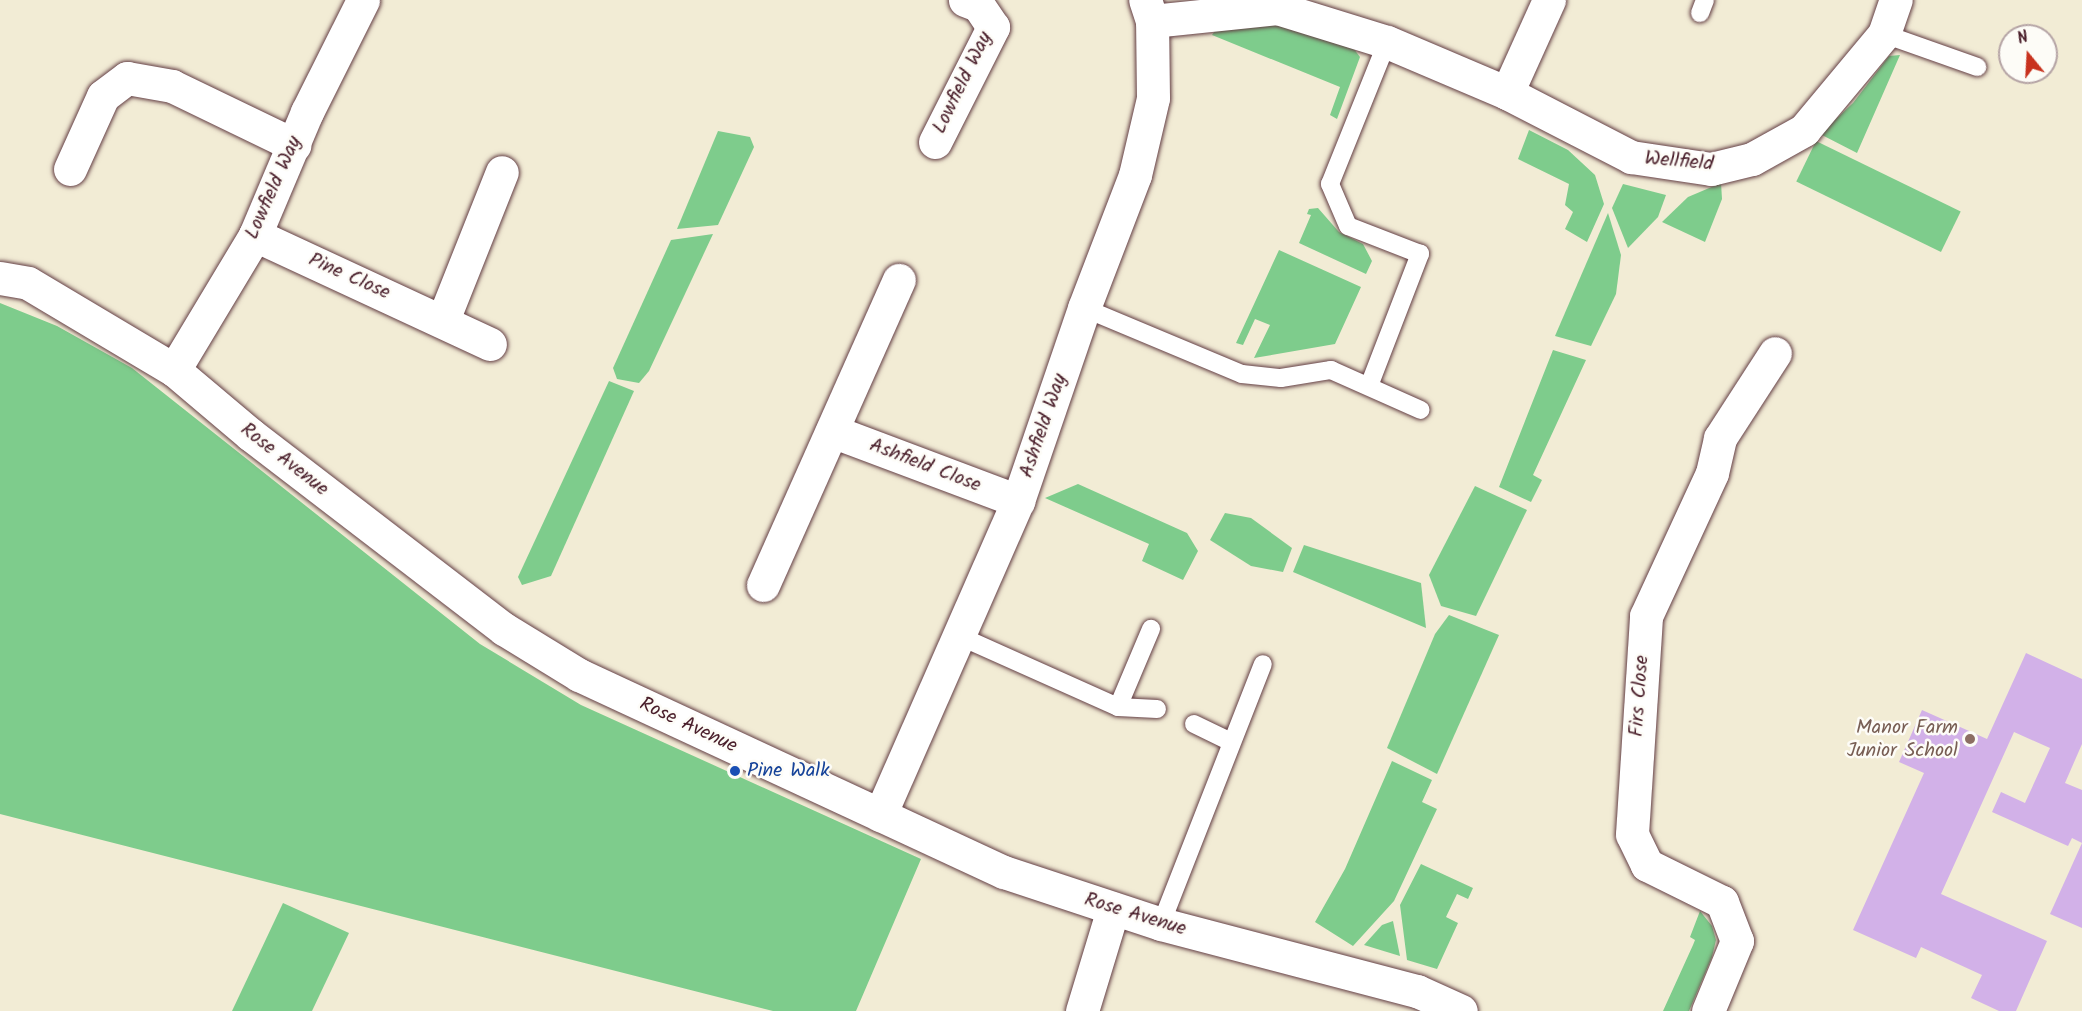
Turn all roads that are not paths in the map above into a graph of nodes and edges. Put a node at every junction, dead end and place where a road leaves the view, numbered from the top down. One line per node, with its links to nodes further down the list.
1 (363, 0): 11 (street, Lowfield Way)
2 (965, 0): 10 (street, Lowfield Way)
3 (1549, 0): 9 (street)
4 (1896, 0): 6 (street, Wellfield)
5 (1148, 11): 7 (street, Wellfield); 17 (street, Ashfield Way)
6 (1884, 34): 8 (lane); 9 (street, Wellfield)
7 (1387, 42): 9 (street, Wellfield); 22 (lane)
8 (1977, 67)
9 (1507, 93)
10 (935, 142)
11 (294, 145): 12 (street); 14 (street, Lowfield Way)
12 (70, 169)
13 (502, 172): 18 (street)
14 (255, 235): 18 (street, Pine Close); 21 (street, Lowfield Way)
15 (0, 278): 21 (street, Rose Avenue)
16 (899, 280): 24 (street)
17 (1084, 308): 22 (lane); 25 (street, Ashfield Way)
18 (443, 320): 19 (street, Pine Close)
19 (490, 344)
20 (1775, 354): 39 (street, Firs Close)
21 (174, 369): 34 (street, Rose Avenue)
22 (1369, 386): 23 (lane)
23 (1421, 410)
24 (832, 431): 25 (street, Ashfield Close); 26 (street)
25 (1018, 501): 28 (street, Ashfield Way)
26 (763, 585)
27 (1151, 629): 30 (lane)
28 (957, 635): 30 (lane); 34 (street, Ashfield Way)
29 (1263, 664): 33 (lane)
30 (1118, 707): 31 (lane)
31 (1157, 709)
32 (1194, 724): 33 (lane)
33 (1231, 742): 36 (lane)
34 (880, 814): 35 (street, Rose Avenue)
35 (1113, 909): 36 (street, Rose Avenue); 37 (street)
36 (1161, 924): 38 (street, Rose Avenue)
37 (1082, 1011)
38 (1461, 1011)
39 (1708, 1011)

